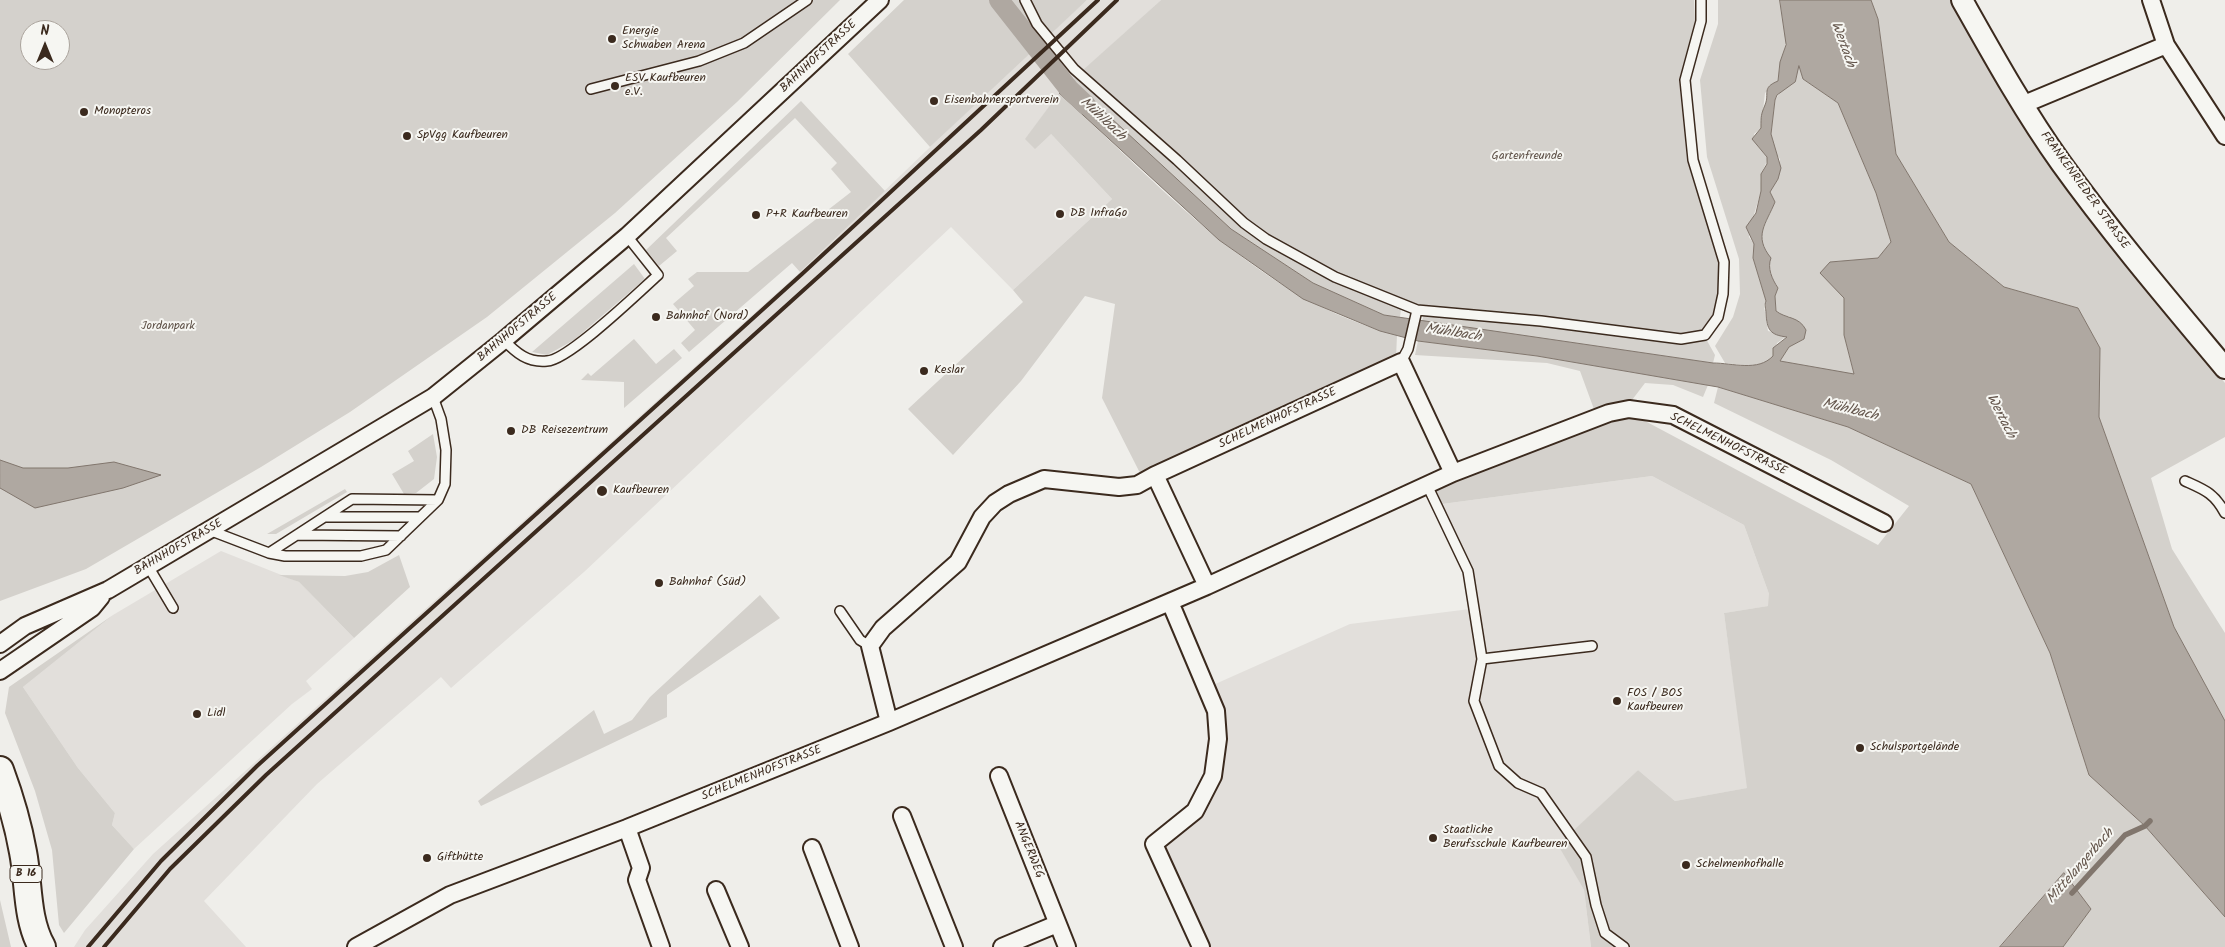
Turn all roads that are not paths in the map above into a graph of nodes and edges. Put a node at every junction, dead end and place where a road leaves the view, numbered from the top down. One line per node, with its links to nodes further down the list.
1 (807, 0): 8 (lane)
2 (880, 0): 11 (street, BAHNHOFSTRASSE)
3 (1025, 0): 12 (lane)
4 (1701, 0): 12 (lane)
5 (1962, 0): 9 (street, FRANKENRIEDER STRASSE)
6 (2152, 0): 7 (street)
7 (2166, 45): 9 (street); 10 (street)
8 (591, 89)
9 (2022, 105): 15 (street, FRANKENRIEDER STRASSE)
10 (2225, 136)
11 (627, 236): 13 (street, BAHNHOFSTRASSE); 13 (lane)
12 (1417, 310): 14 (lane)
13 (504, 340): 16 (street, BAHNHOFSTRASSE)
14 (1405, 356): 17 (street); 18 (street, SCHELMENHOFSTRASSE)
15 (2225, 368)
16 (433, 397): 21 (lane); 26 (street, BAHNHOFSTRASSE)
17 (1453, 473): 20 (street, SCHELMENHOFSTRASSE); 25 (street, SCHELMENHOFSTRASSE)
18 (1155, 475): 31 (street); 39 (street, SCHELMENHOFSTRASSE)
19 (2185, 481): 22 (lane)
20 (1427, 485): 31 (street, SCHELMENHOFSTRASSE); 41 (lane)
21 (438, 500): 23 (lane); 24 (lane)
22 (2225, 513)
23 (325, 517): 24 (lane); 27 (lane)
24 (420, 517): 28 (lane)
25 (1884, 524)
26 (209, 530): 29 (lane); 30 (street, BAHNHOFSTRASSE)
27 (296, 535): 28 (lane); 29 (lane)
28 (401, 536): 29 (lane)
29 (269, 553)
30 (148, 566): 32 (street, BAHNHOFSTRASSE); 34 (lane)
31 (1207, 586): 33 (street, SCHELMENHOFSTRASSE)
32 (108, 590): 36 (street, BAHNHOFSTRASSE); 42 (street, BAHNHOFSTRASSE)
33 (1170, 602): 43 (street, SCHELMENHOFSTRASSE); 60 (street)
34 (173, 608)
35 (840, 611): 39 (lane)
36 (25, 626): 37 (street, BAHNHOFSTRASSE); 38 (street, BAHNHOFSTRASSE)
37 (0, 630)
38 (0, 644)
39 (870, 646): 43 (street)
40 (1592, 646): 41 (lane)
41 (1482, 659): 61 (lane)
42 (0, 670)
43 (889, 722): 48 (street, SCHELMENHOFSTRASSE)
44 (0, 770): 46 (main road, B 16)
45 (999, 776): 51 (street, ANGERWEG)
46 (7, 796): 52 (main road, B 16)
47 (902, 816): 57 (street)
48 (627, 828): 53 (street, SCHELMENHOFSTRASSE); 54 (street)
49 (812, 848): 56 (street)
50 (716, 890): 55 (street)
51 (1057, 924): 58 (street); 59 (street, ANGERWEG)
52 (42, 947)
53 (356, 947)
54 (661, 947)
55 (740, 947)
56 (850, 947)
57 (954, 947)
58 (1002, 947)
59 (1067, 947)
60 (1201, 947)
61 (1624, 947)

